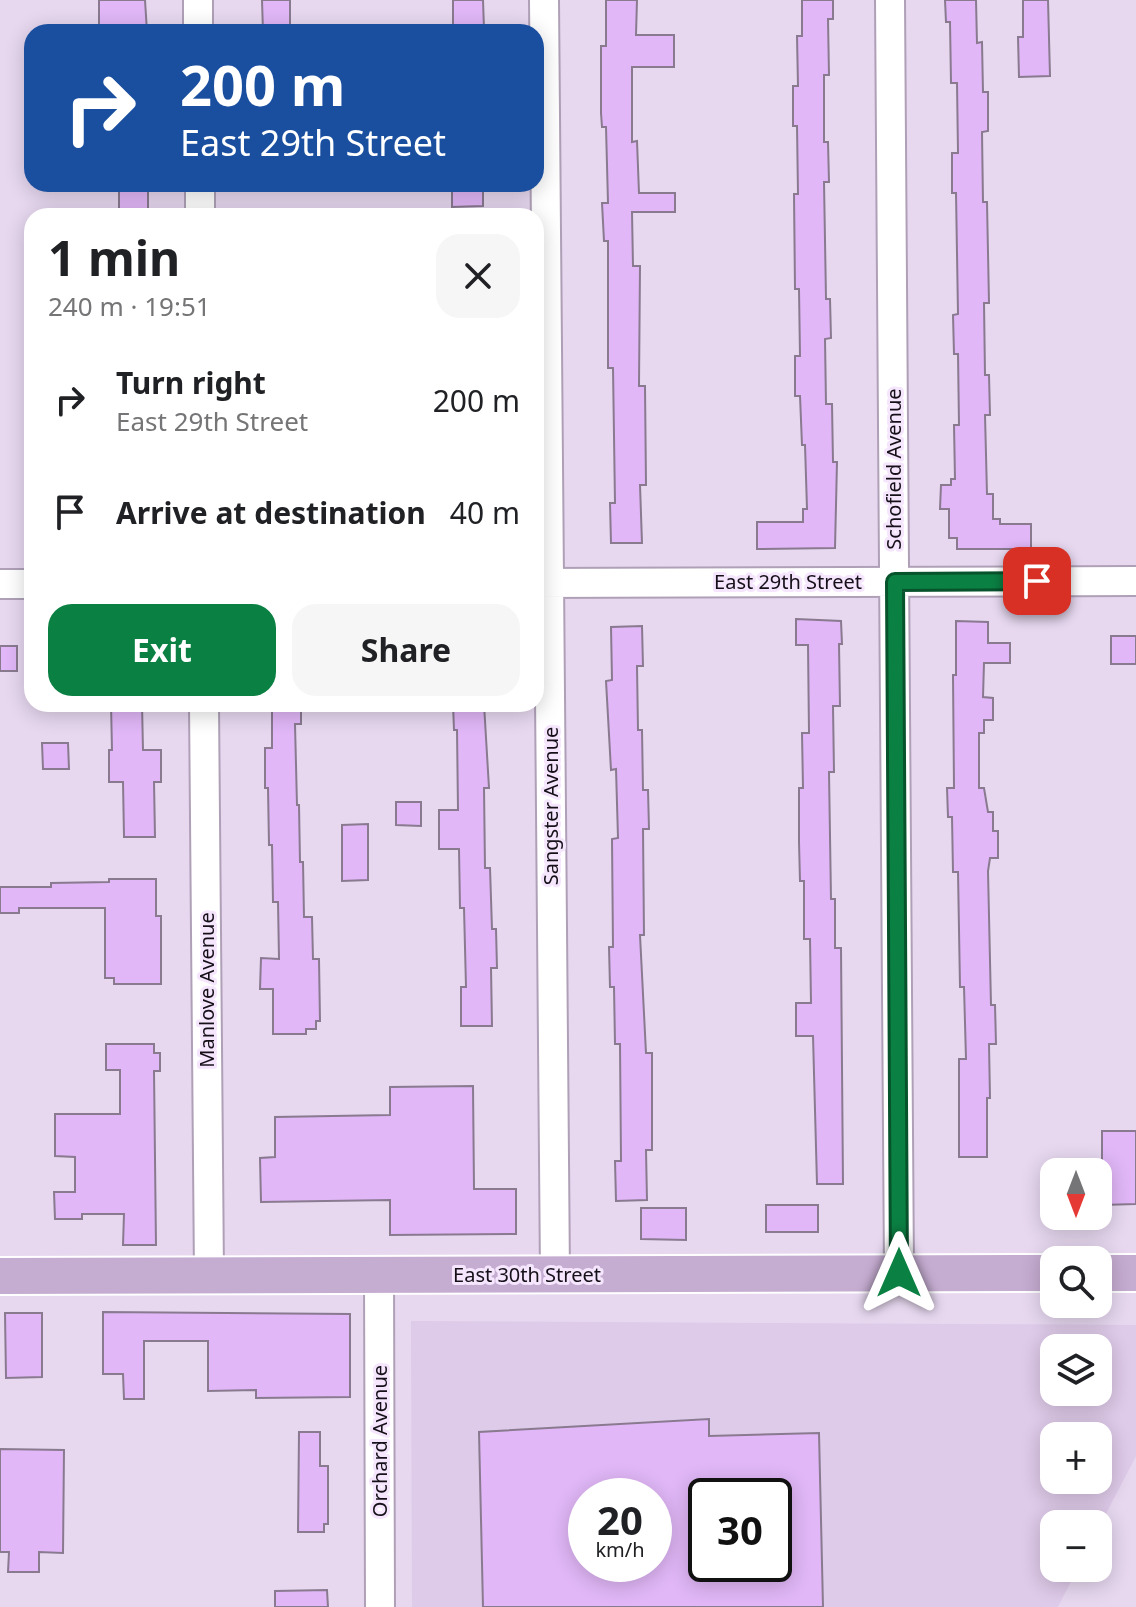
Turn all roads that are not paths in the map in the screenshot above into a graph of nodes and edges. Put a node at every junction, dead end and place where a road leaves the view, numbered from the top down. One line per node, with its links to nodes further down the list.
1 (198, 0): 4 (street)
2 (544, 0): 5 (street, Sangster Avenue)
3 (890, 0): 7 (street, Schofield Avenue)
4 (198, 24)
5 (544, 24)
6 (1136, 581): 7 (street, East 29th Street)
7 (895, 582): 8 (street, East 29th Street); 13 (street, Schofield Avenue)
8 (544, 583)
9 (0, 584): 10 (street)
10 (24, 584)
11 (544, 641): 19 (street, Sangster Avenue)
12 (204, 712): 17 (street, Manlove Avenue)
13 (899, 1273): 14 (main road, East 30th Street); 19 (main road, East 30th Street)
14 (1040, 1273)
15 (1112, 1273): 16 (main road)
16 (1136, 1273)
17 (209, 1275): 18 (main road, East 30th Street); 20 (main road, East 30th Street)
18 (379, 1275): 19 (main road, East 30th Street); 21 (street, Orchard Avenue)
19 (555, 1275)
20 (0, 1276)
21 (380, 1607)

